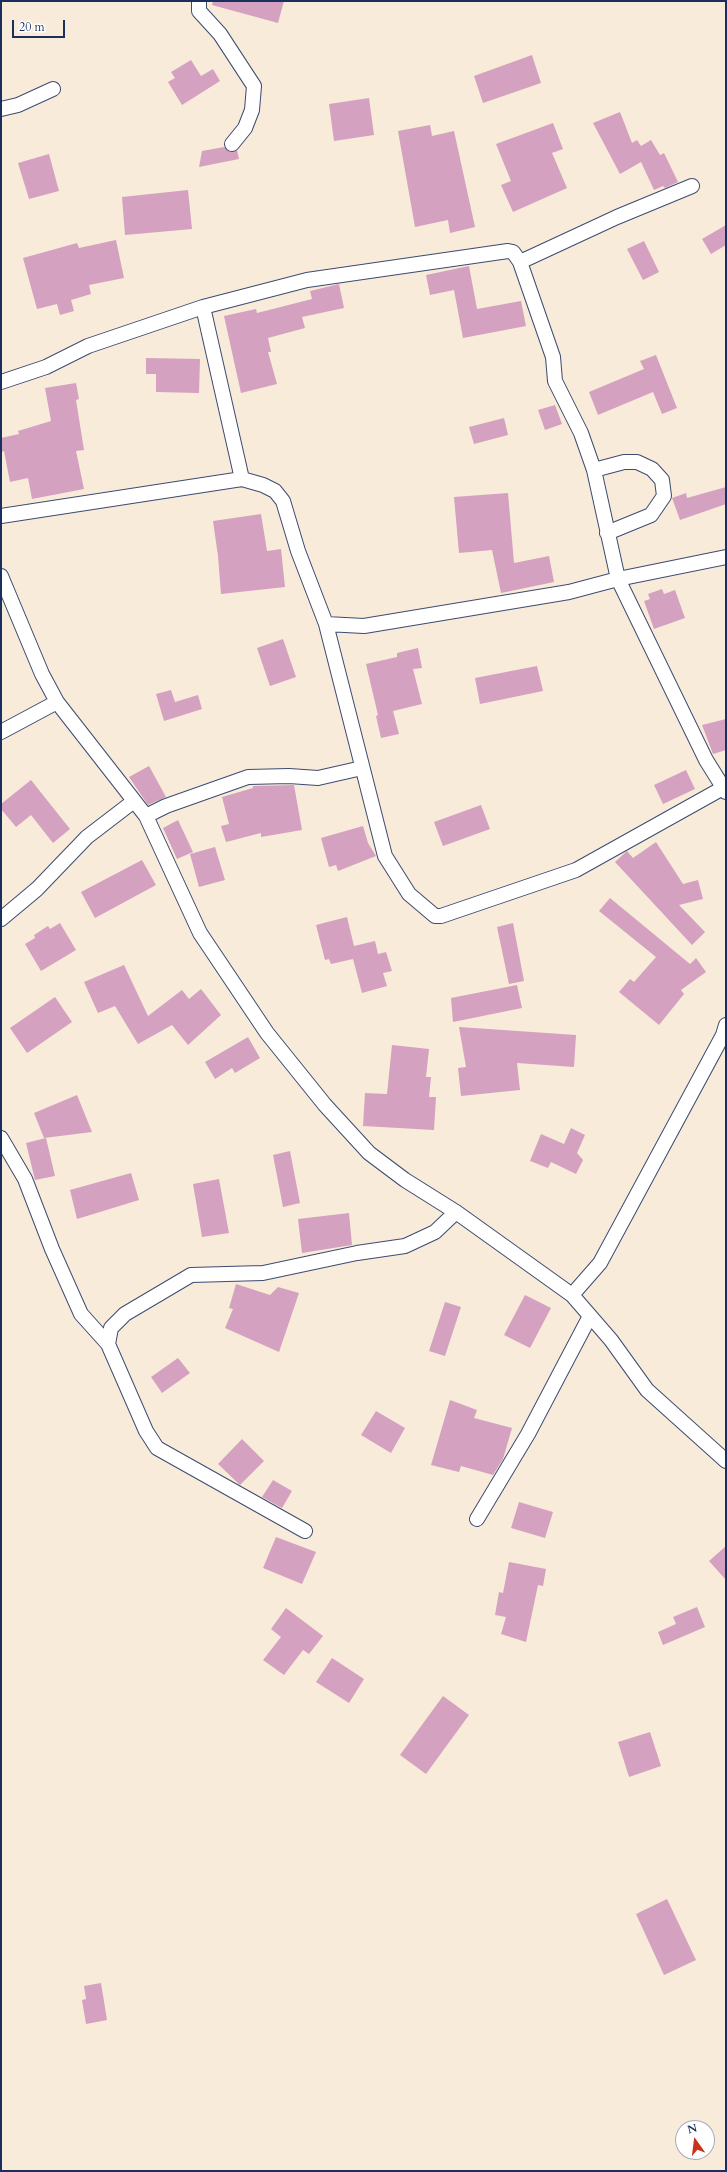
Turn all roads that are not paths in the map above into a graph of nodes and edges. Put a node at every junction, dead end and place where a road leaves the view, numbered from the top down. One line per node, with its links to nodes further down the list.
1 (199, 1): 4 (street)
2 (53, 89): 3 (street)
3 (1, 109)
4 (232, 144)
5 (692, 186): 6 (street)
6 (520, 262): 7 (street); 9 (street)
7 (203, 307): 8 (street); 10 (street)
8 (1, 382)
9 (594, 470): 12 (street); 12 (street)
10 (242, 479): 11 (street); 16 (street)
11 (1, 516)
12 (607, 533): 15 (street)
13 (726, 557): 15 (street)
14 (1, 576): 17 (street)
15 (618, 579): 16 (street); 20 (street)
16 (326, 624): 19 (street)
17 (57, 702): 18 (street); 21 (street)
18 (1, 732)
19 (362, 768): 20 (street); 22 (street)
20 (725, 790)
21 (134, 801): 22 (street); 23 (street)
22 (146, 816): 26 (street)
23 (1, 919)
24 (725, 1033): 27 (street)
25 (1, 1138): 29 (street)
26 (456, 1212): 27 (street); 29 (street)
27 (572, 1295): 28 (street)
28 (590, 1316): 30 (street); 31 (street)
29 (108, 1344): 32 (street)
30 (726, 1461)
31 (477, 1519)
32 (305, 1532)

